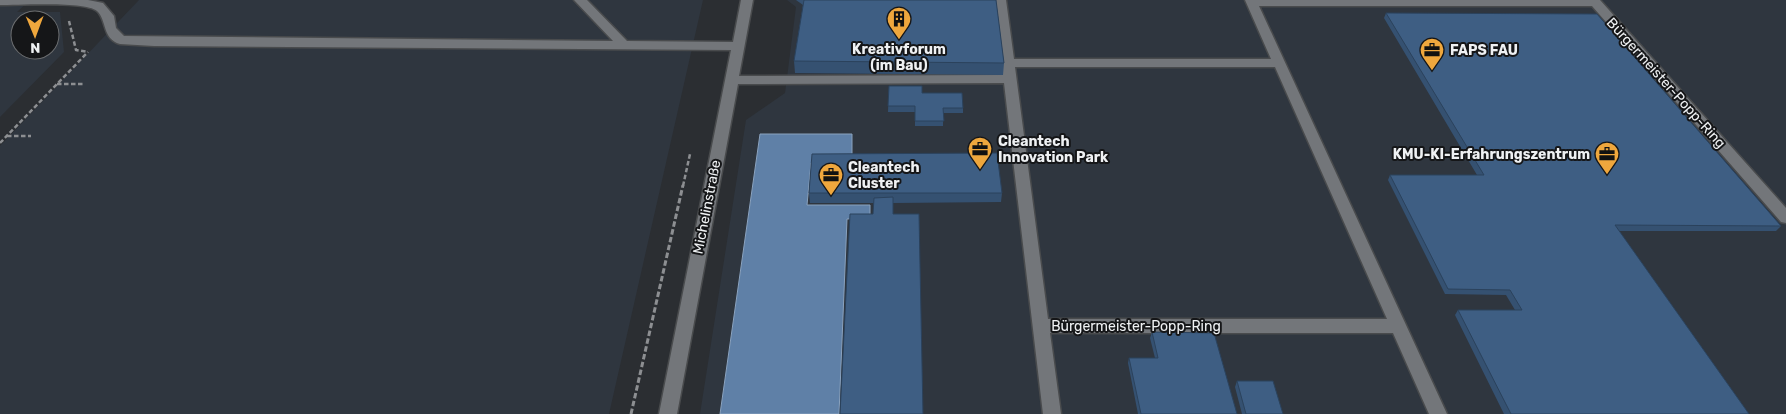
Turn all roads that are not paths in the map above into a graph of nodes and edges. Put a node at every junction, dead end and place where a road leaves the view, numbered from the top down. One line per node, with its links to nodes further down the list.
1 (580, 0): 6 (street)
2 (747, 0): 7 (street, Michelinstraße)
3 (1000, 0): 8 (street, Bürgermeister-Popp-Ring)
4 (1252, 1): 9 (street, Bürgermeister-Popp-Ring); 12 (street, Bürgermeister-Popp-Ring)
5 (0, 2): 6 (street)
6 (623, 45): 7 (street)
7 (739, 46): 11 (street, Michelinstraße)
8 (1007, 63): 9 (street); 10 (street, Bürgermeister-Popp-Ring)
9 (1279, 63): 14 (street, Bürgermeister-Popp-Ring)
10 (1009, 79): 11 (street); 13 (street, Bürgermeister-Popp-Ring)
11 (732, 80): 15 (street, Michelinstraße)
12 (1786, 218)
13 (1041, 326): 14 (street, Bürgermeister-Popp-Ring); 16 (street)
14 (1398, 326): 17 (street, Bürgermeister-Popp-Ring)
15 (668, 414)
16 (1052, 414)
17 (1438, 414)

